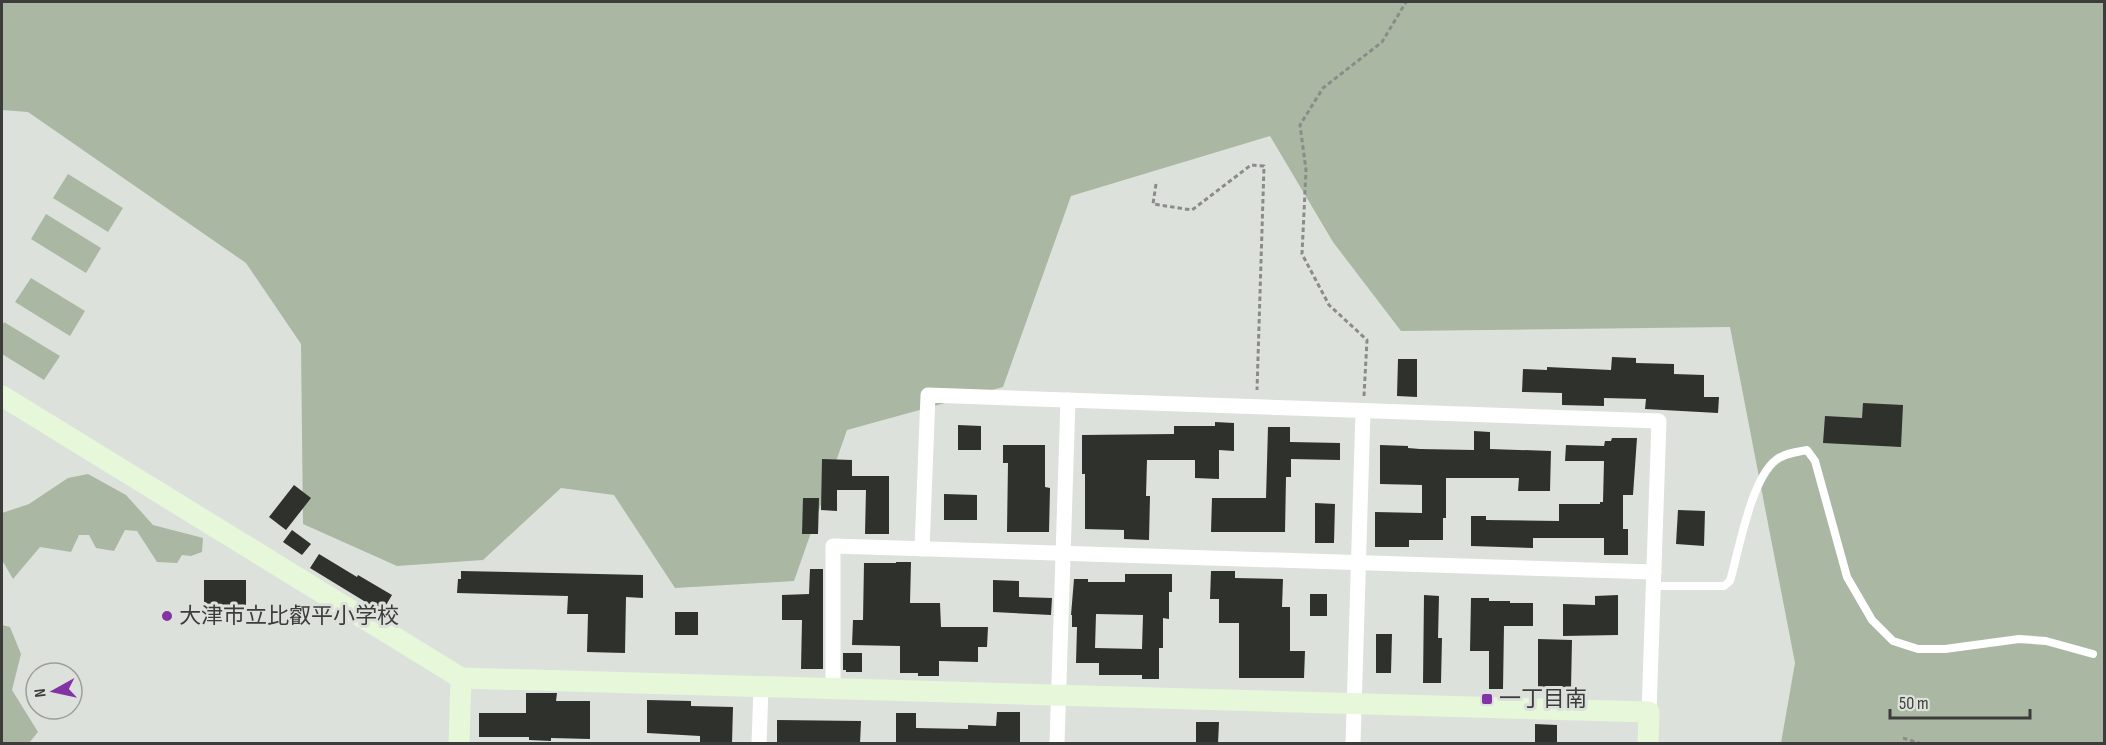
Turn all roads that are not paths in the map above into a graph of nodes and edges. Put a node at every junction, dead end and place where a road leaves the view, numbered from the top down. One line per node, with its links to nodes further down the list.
1 (2, 396): 9 (street)
2 (1068, 400): 3 (street); 4 (street); 5 (street)
3 (1363, 411): 6 (street); 7 (street)
4 (922, 549): 5 (street); 11 (street)
5 (1063, 554): 6 (street); 12 (street)
6 (1358, 563): 7 (street); 13 (street)
7 (1654, 579): 8 (lane); 14 (street)
8 (2093, 654)
9 (461, 678): 10 (street); 15 (street)
10 (760, 687): 11 (street); 16 (street)
11 (833, 689): 12 (street)
12 (1059, 695): 13 (street); 17 (street)
13 (1354, 704): 14 (street); 18 (street)
14 (1649, 712): 19 (street)
15 (459, 744)
16 (759, 744)
17 (1057, 744)
18 (1353, 744)
19 (1648, 744)

